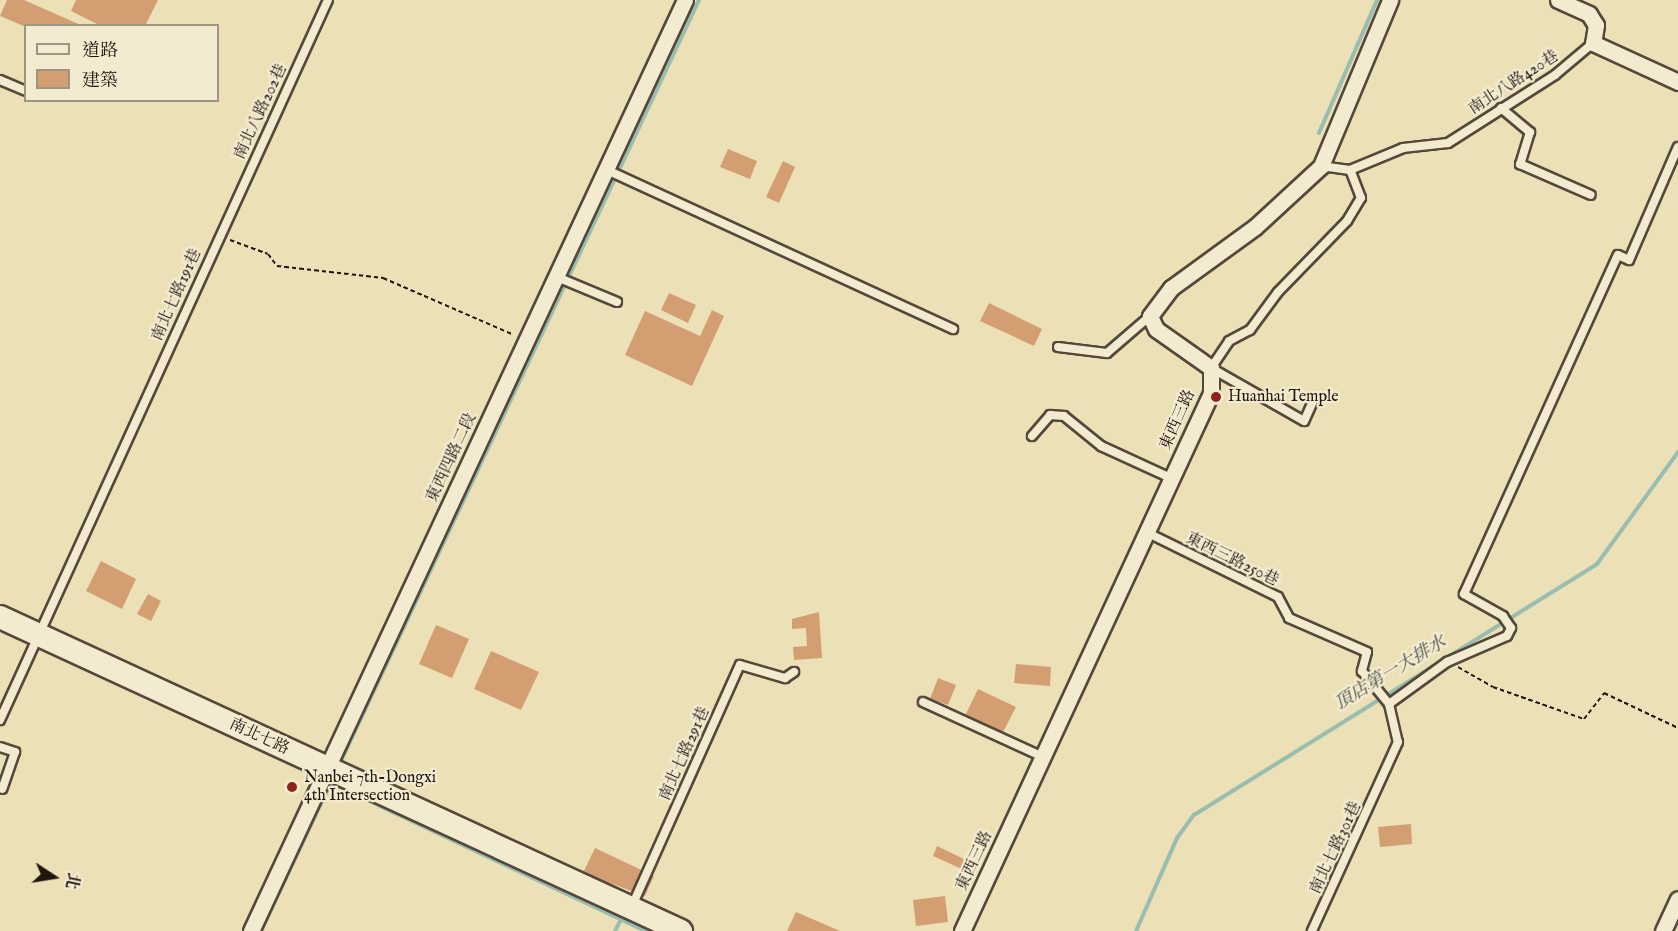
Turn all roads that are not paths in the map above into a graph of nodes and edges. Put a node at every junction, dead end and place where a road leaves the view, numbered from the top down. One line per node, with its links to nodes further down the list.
1 (328, 0): 15 (lane, 南北八路202巷)
2 (685, 0): 12 (street, 東西四路二段)
3 (1390, 0): 11 (street)
4 (1558, 0): 5 (street)
5 (1593, 43): 7 (street); 9 (lane, 南北八路420巷)
6 (0, 80): 8 (lane)
7 (1678, 82)
8 (24, 90)
9 (1501, 108): 13 (lane, 南北八路420巷); 14 (lane)
10 (1678, 147): 30 (lane)
11 (1321, 166): 13 (lane); 18 (street)
12 (607, 170): 16 (street, 東西四路二段); 19 (lane)
13 (1350, 170): 21 (lane)
14 (1591, 195)
15 (219, 235): 27 (lane, 南北七路191巷)
16 (557, 278): 17 (lane); 34 (street, 東西四路二段)
17 (617, 302)
18 (1150, 316): 20 (lane); 21 (street)
19 (953, 329)
20 (1058, 347)
21 (1211, 368): 22 (lane); 24 (street, 東西三路)
22 (1314, 399)
23 (1032, 436): 24 (lane)
24 (1171, 478): 25 (street, 東西三路)
25 (1145, 532): 30 (lane, 東西三路250巷); 33 (street, 東西三路)
26 (0, 617): 27 (street, 南北七路)
27 (39, 636): 31 (lane, 南北七路191巷); 34 (street, 南北七路)
28 (794, 672): 38 (lane, 南北七路291巷)
29 (923, 702): 33 (lane)
30 (1389, 704): 35 (lane, 東西三路250巷)
31 (0, 720)
32 (0, 747): 36 (lane)
33 (1043, 757): 41 (street, 東西三路)
34 (324, 768): 38 (street, 南北七路); 39 (street, 東西四路二段)
35 (1384, 777): 42 (lane, 南北七路301巷)
36 (2, 789)
37 (1678, 899): 43 (street)
38 (632, 907): 40 (street, 南北七路)
39 (251, 931)
40 (681, 931)
41 (962, 931)
42 (1312, 931)
43 (1664, 931)

